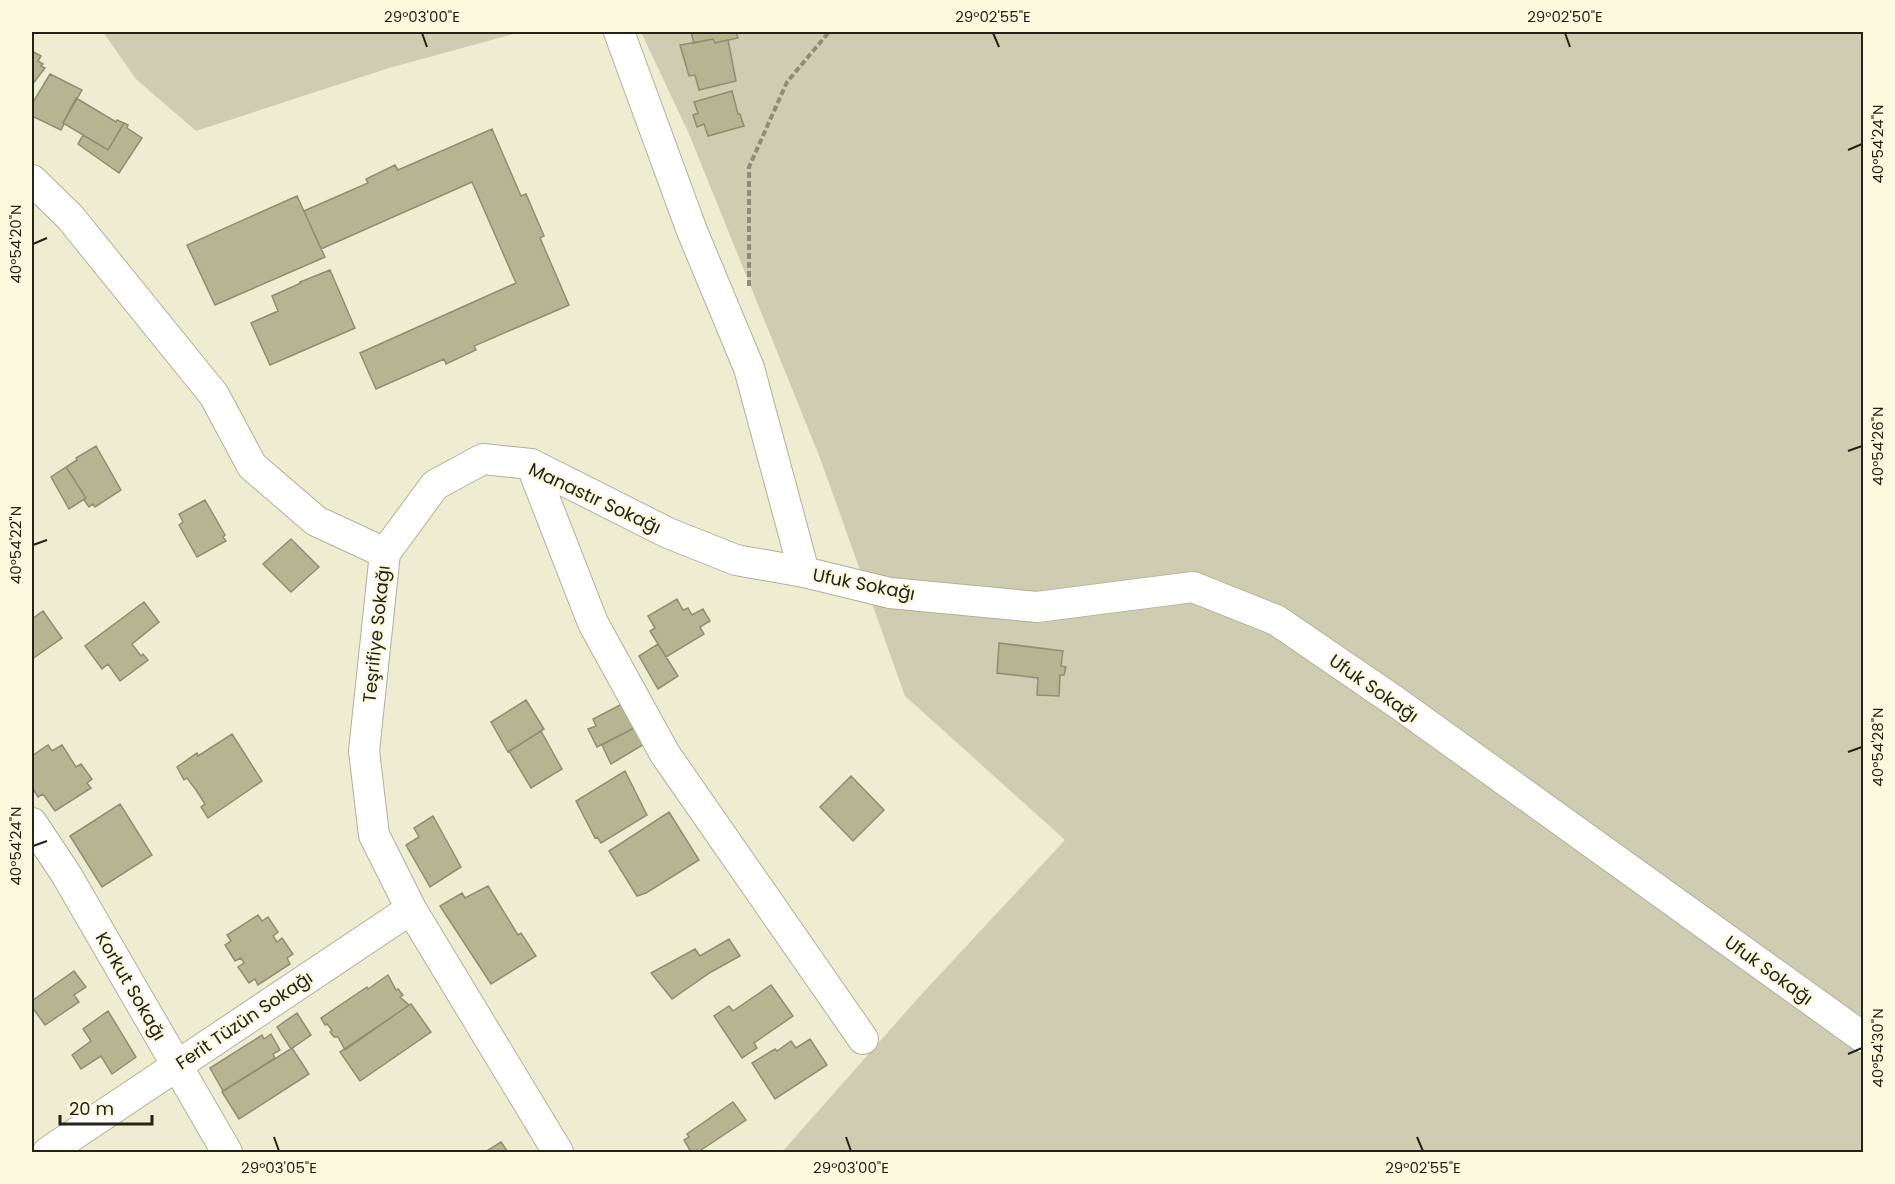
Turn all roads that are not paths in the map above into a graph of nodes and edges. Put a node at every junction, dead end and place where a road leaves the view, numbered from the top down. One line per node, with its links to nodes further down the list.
1 (619, 32): 5 (street)
2 (32, 180): 4 (street, Teşrifiye Sokağı)
3 (531, 464): 4 (street, Manastır Sokağı); 5 (street, Manastır Sokağı); 9 (street)
4 (385, 554): 7 (street, Teşrifiye Sokağı)
5 (804, 572): 8 (street, Ufuk Sokağı)
6 (32, 823): 10 (street, Korkut Sokağı)
7 (411, 909): 10 (street, Ferit Tüzün Sokağı); 13 (street, Teşrifiye Sokağı)
8 (1863, 1038)
9 (863, 1039)
10 (177, 1066): 11 (street, Ferit Tüzün Sokağı); 12 (street, Korkut Sokağı)
11 (48, 1152)
12 (227, 1152)
13 (558, 1152)

